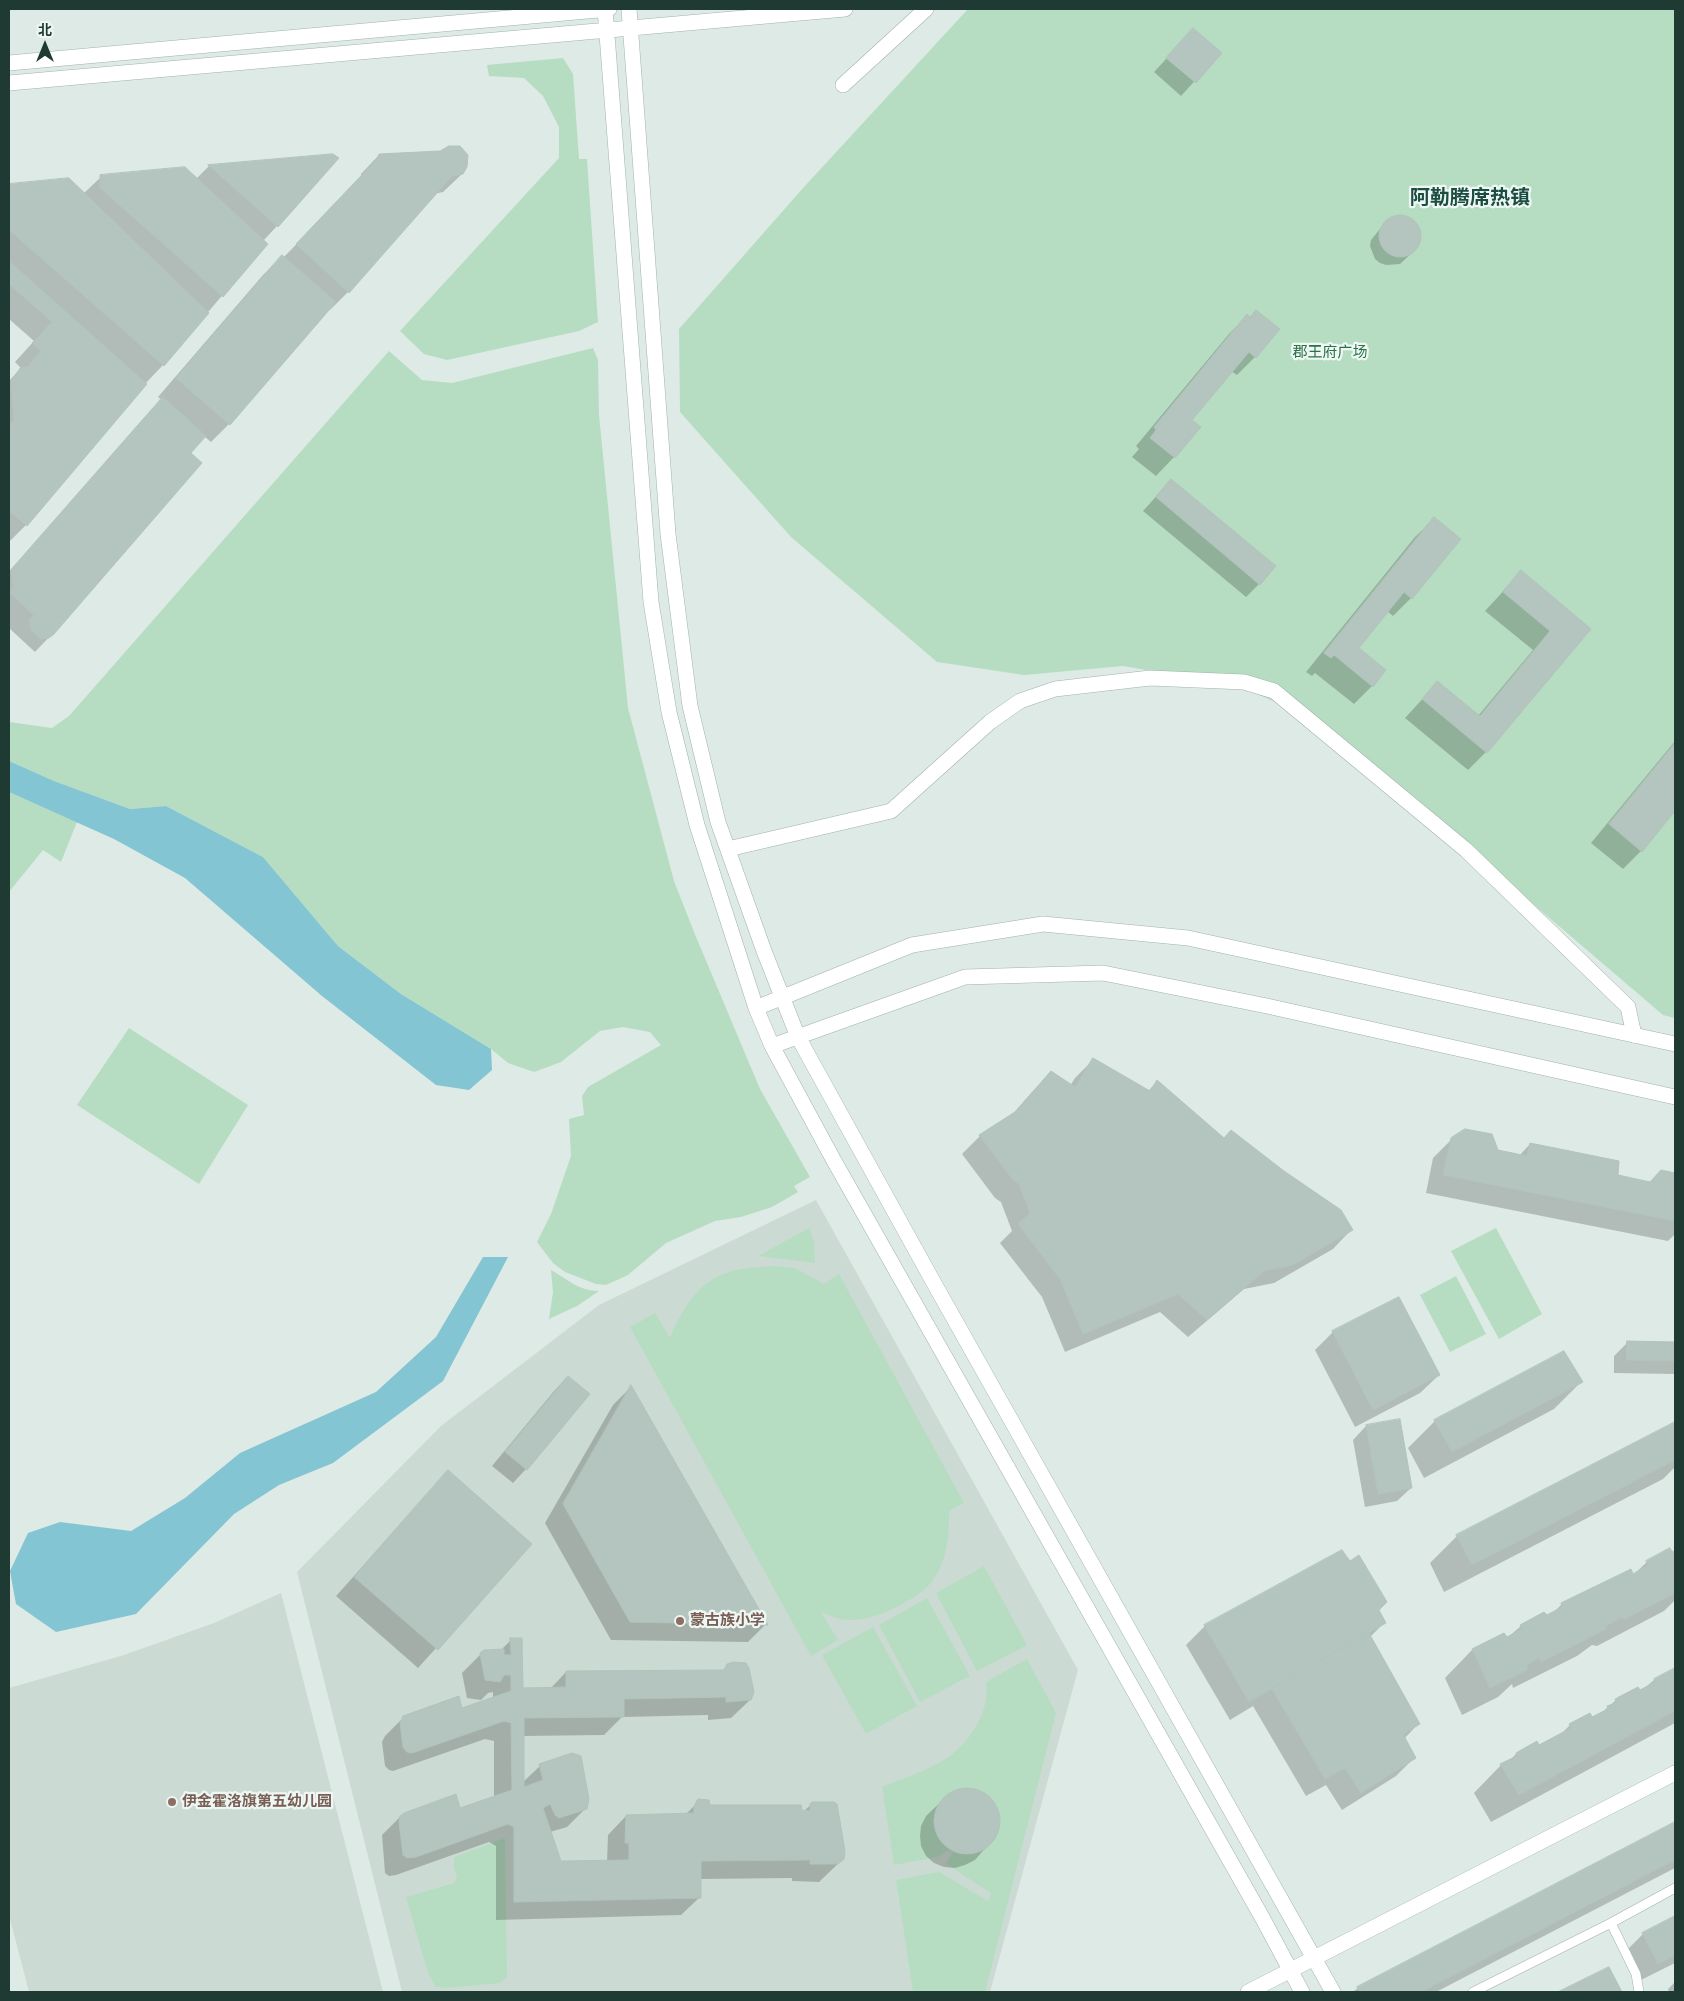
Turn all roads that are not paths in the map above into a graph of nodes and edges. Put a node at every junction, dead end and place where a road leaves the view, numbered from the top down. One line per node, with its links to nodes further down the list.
1 (605, 9): 2 (street); 7 (street); 8 (street)
2 (609, 9)
3 (629, 9): 6 (street)
4 (845, 9): 6 (street)
5 (926, 9): 10 (street)
6 (631, 28): 7 (street); 11 (street)
7 (606, 29): 9 (street); 13 (street)
8 (9, 63)
9 (9, 83)
10 (843, 85)
11 (728, 849): 12 (street); 14 (street)
12 (782, 999): 13 (street); 14 (street); 15 (street)
13 (756, 1008): 17 (street)
14 (1634, 1035): 16 (street)
15 (798, 1037): 17 (street); 18 (street); 22 (street)
16 (1675, 1044)
17 (772, 1046): 23 (street)
18 (1675, 1096)
19 (1675, 1773): 22 (street)
20 (1675, 1888): 21 (lane)
21 (1612, 1923): 27 (lane); 28 (lane)
22 (1314, 1958): 23 (street); 26 (street)
23 (1290, 1971): 24 (street); 25 (street)
24 (1248, 1992)
25 (1302, 1992)
26 (1333, 1992)
27 (1473, 1992)
28 (1639, 1992)

